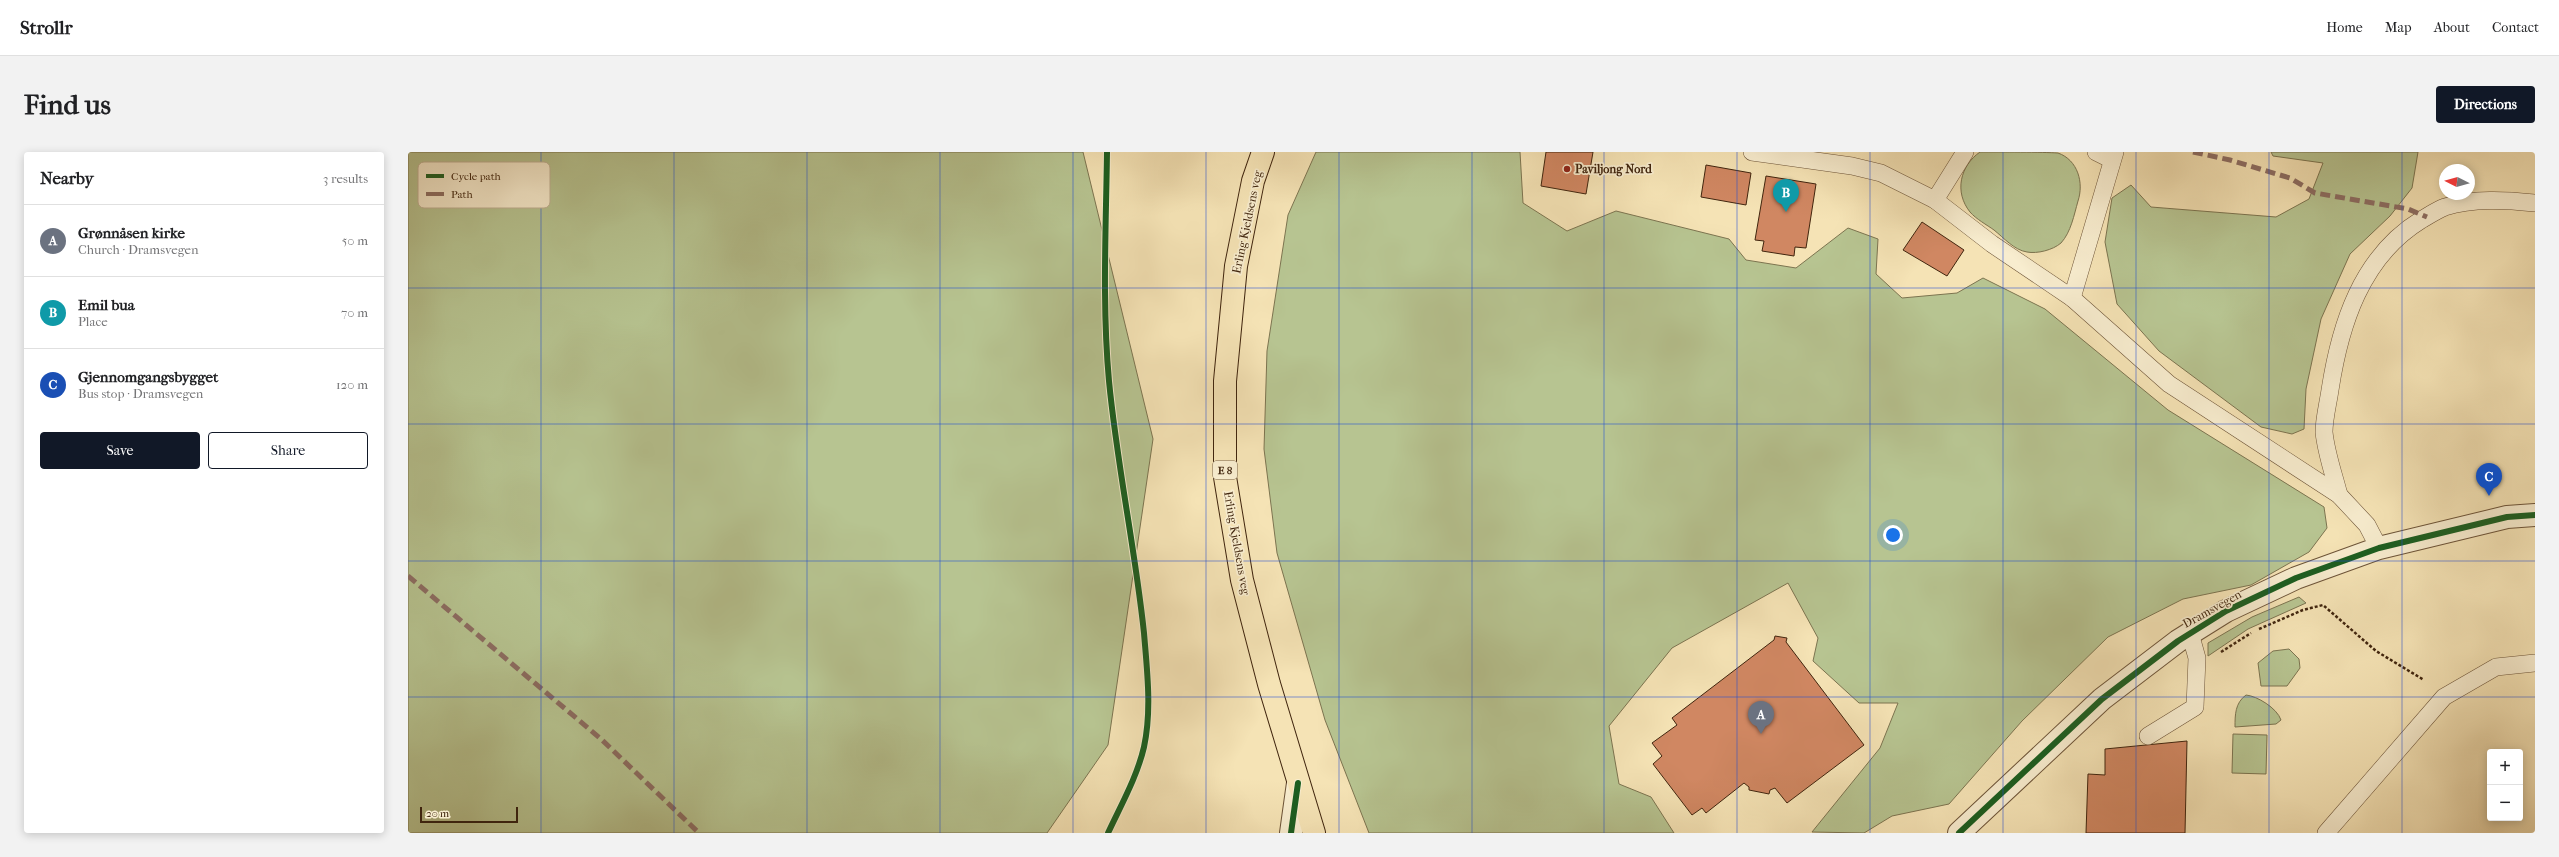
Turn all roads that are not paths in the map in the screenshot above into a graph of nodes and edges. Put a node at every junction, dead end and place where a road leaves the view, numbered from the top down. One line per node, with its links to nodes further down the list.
1 (1263, 152): 15 (highway, Erling Kjeldsens veg / E 8)
2 (1752, 152): 6 (lane)
3 (1965, 152): 6 (lane)
4 (2096, 152): 5 (lane)
5 (2113, 156): 8 (lane)
6 (1935, 200): 8 (lane)
7 (2535, 203): 9 (lane)
8 (2072, 298): 9 (lane)
9 (2339, 494): 11 (lane)
10 (2535, 515): 11 (street, Dramsvegen)
11 (2379, 548): 12 (street, Dramsvegen)
12 (2190, 633): 14 (lane); 18 (street, Dramsvegen)
13 (2535, 663): 19 (lane)
14 (2148, 736)
15 (1298, 783): 16 (street); 17 (highway, Erling Kjeldsens veg / E 8)
16 (1291, 833)
17 (1314, 833)
18 (1959, 833)
19 (2326, 833)

